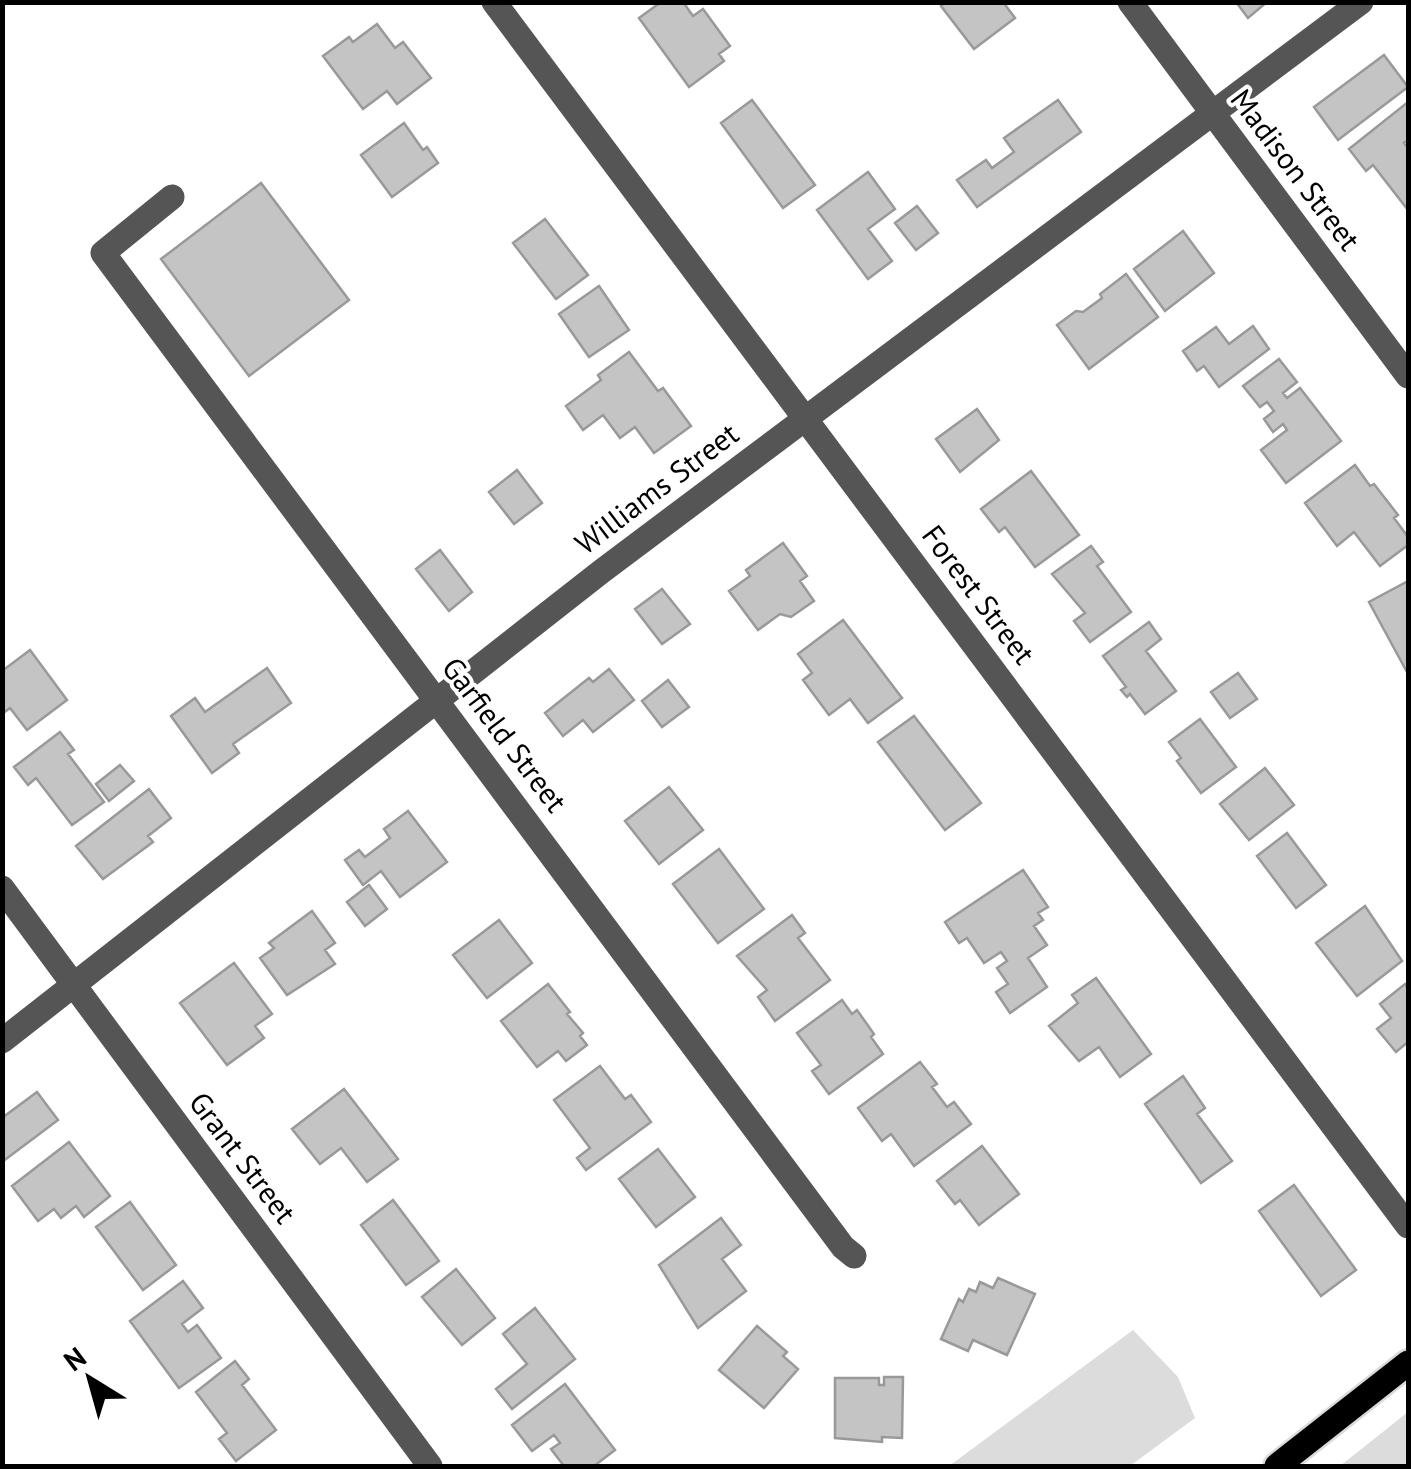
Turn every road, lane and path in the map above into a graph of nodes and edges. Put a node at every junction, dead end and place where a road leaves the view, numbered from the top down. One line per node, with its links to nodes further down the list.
1 (494, 2): 7 (street, Forest Street)
2 (1130, 2): 4 (street, Madison Street)
3 (1361, 2): 4 (street, Williams Street)
4 (1212, 114): 6 (street, Madison Street); 7 (street, Williams Street)
5 (172, 197): 8 (street, Garfield Street)
6 (1408, 376)
7 (805, 419): 8 (street, Williams Street); 12 (street, Forest Street)
8 (437, 700): 10 (street, Williams Street); 13 (street, Garfield Street)
9 (2, 888): 10 (street, Grant Street)
10 (73, 986): 11 (street, Williams Street); 15 (street, Grant Street)
11 (2, 1041)
12 (1408, 1226)
13 (854, 1256)
14 (1408, 1363): 16 (main road)
15 (430, 1466)
16 (1277, 1466)

